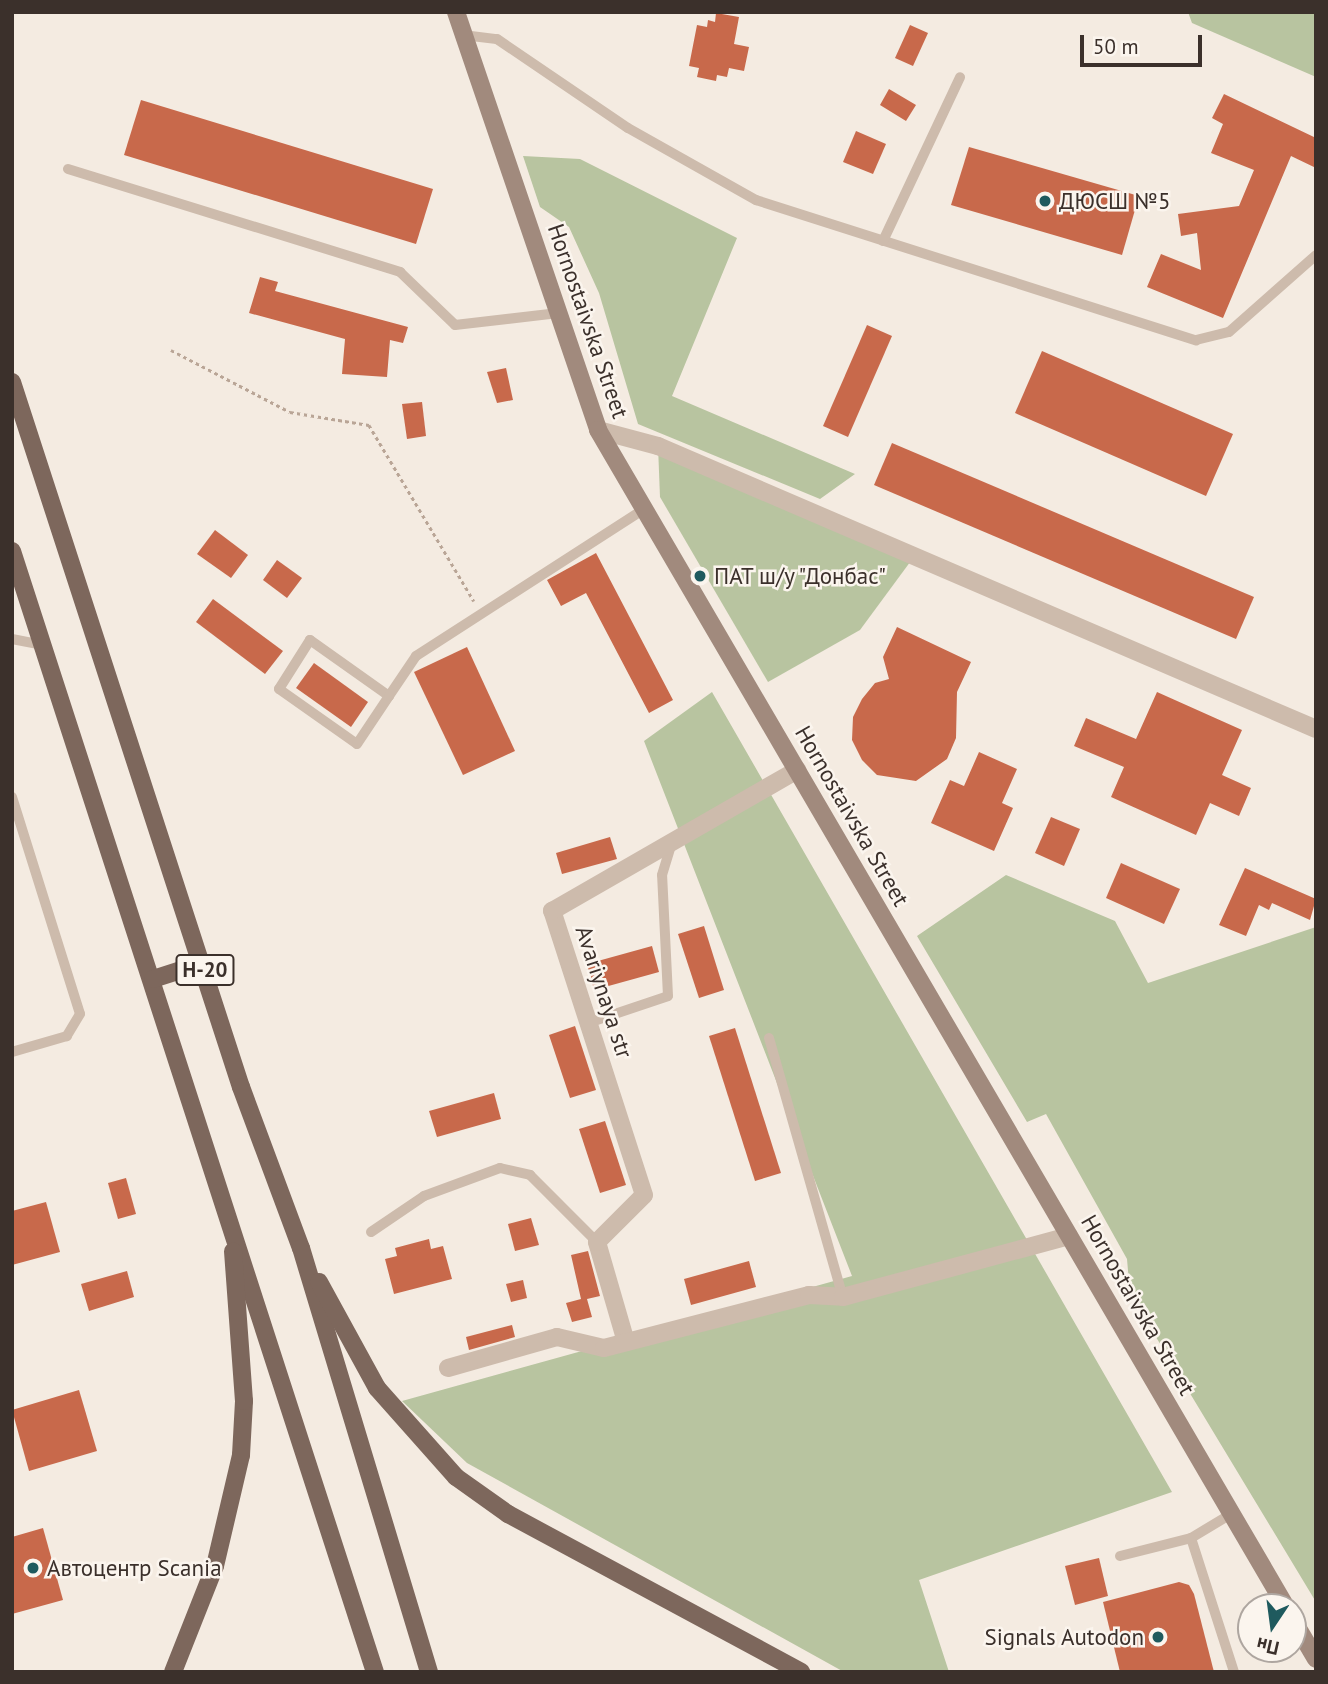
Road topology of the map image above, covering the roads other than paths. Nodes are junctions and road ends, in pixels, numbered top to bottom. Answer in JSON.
{"nodes":[{"id":1,"x":456,"y":12,"type":"edge"},
{"id":2,"x":463,"y":35,"type":"junction"},
{"id":3,"x":960,"y":77,"type":"dead end"},
{"id":4,"x":68,"y":169,"type":"dead end"},
{"id":5,"x":883,"y":241,"type":"junction"},
{"id":6,"x":1316,"y":255,"type":"edge"},
{"id":7,"x":558,"y":313,"type":"junction"},
{"id":8,"x":12,"y":382,"type":"edge"},
{"id":9,"x":598,"y":430,"type":"junction"},
{"id":10,"x":644,"y":509,"type":"junction"},
{"id":11,"x":12,"y":551,"type":"edge"},
{"id":12,"x":15,"y":575,"type":"edge"},
{"id":13,"x":12,"y":639,"type":"edge"},
{"id":14,"x":43,"y":645,"type":"junction"},
{"id":15,"x":389,"y":696,"type":"junction"},
{"id":16,"x":1316,"y":729,"type":"edge"},
{"id":17,"x":797,"y":770,"type":"junction"},
{"id":18,"x":12,"y":797,"type":"edge"},
{"id":19,"x":673,"y":842,"type":"junction"},
{"id":20,"x":202,"y":963,"type":"junction"},
{"id":21,"x":153,"y":979,"type":"junction"},
{"id":22,"x":588,"y":1023,"type":"junction"},
{"id":23,"x":769,"y":1038,"type":"dead end"},
{"id":24,"x":12,"y":1052,"type":"edge"},
{"id":25,"x":230,"y":1216,"type":"junction"},
{"id":26,"x":371,"y":1232,"type":"dead end"},
{"id":27,"x":1069,"y":1236,"type":"junction"},
{"id":28,"x":597,"y":1242,"type":"junction"},
{"id":29,"x":301,"y":1248,"type":"junction"},
{"id":30,"x":843,"y":1297,"type":"junction"},
{"id":31,"x":626,"y":1342,"type":"junction"},
{"id":32,"x":448,"y":1368,"type":"dead end"},
{"id":33,"x":1231,"y":1514,"type":"junction"},
{"id":34,"x":1191,"y":1538,"type":"junction"},
{"id":35,"x":1120,"y":1556,"type":"dead end"},
{"id":36,"x":1278,"y":1593,"type":"edge"},
{"id":37,"x":1307,"y":1644,"type":"edge"},
{"id":38,"x":1316,"y":1659,"type":"edge"},
{"id":39,"x":173,"y":1672,"type":"edge"},
{"id":40,"x":375,"y":1672,"type":"edge"},
{"id":41,"x":429,"y":1672,"type":"edge"},
{"id":42,"x":801,"y":1672,"type":"edge"},
{"id":43,"x":1234,"y":1672,"type":"edge"}],
"edges":[{"from":1,"to":2,"type":"main road","name":"Hornostaivska Street"},
{"from":2,"to":5,"type":"lane"},
{"from":2,"to":7,"type":"main road","name":"Hornostaivska Street"},
{"from":3,"to":5,"type":"lane"},
{"from":4,"to":7,"type":"lane"},
{"from":5,"to":6,"type":"lane"},
{"from":7,"to":9,"type":"main road","name":"Hornostaivska Street"},
{"from":8,"to":20,"type":"main road","number":"Н-20"},
{"from":9,"to":10,"type":"main road","name":"Hornostaivska Street"},
{"from":9,"to":16,"type":"street"},
{"from":10,"to":15,"type":"lane"},
{"from":10,"to":17,"type":"main road","name":"Hornostaivska Street"},
{"from":11,"to":12,"type":"main road","number":"Н-20"},
{"from":12,"to":14,"type":"main road","number":"Н-20"},
{"from":13,"to":14,"type":"lane"},
{"from":14,"to":21,"type":"main road","number":"Н-20"},
{"from":15,"to":15,"type":"lane"},
{"from":17,"to":19,"type":"street","name":"Avariynaya str"},
{"from":17,"to":27,"type":"main road","name":"Hornostaivska Street"},
{"from":18,"to":24,"type":"lane"},
{"from":19,"to":22,"type":"lane"},
{"from":19,"to":22,"type":"street","name":"Avariynaya str"},
{"from":20,"to":21,"type":"main road"},
{"from":20,"to":29,"type":"main road","number":"Н-20"},
{"from":21,"to":25,"type":"main road","number":"Н-20"},
{"from":22,"to":28,"type":"street","name":"Avariynaya str"},
{"from":23,"to":30,"type":"lane"},
{"from":25,"to":39,"type":"main road"},
{"from":25,"to":40,"type":"main road","number":"Н-20"},
{"from":26,"to":28,"type":"lane"},
{"from":27,"to":30,"type":"street"},
{"from":27,"to":33,"type":"main road","name":"Hornostaivska Street"},
{"from":28,"to":31,"type":"street"},
{"from":29,"to":41,"type":"main road","number":"Н-20"},
{"from":29,"to":42,"type":"main road"},
{"from":30,"to":31,"type":"street"},
{"from":31,"to":32,"type":"street"},
{"from":33,"to":34,"type":"lane"},
{"from":33,"to":36,"type":"main road","name":"Hornostaivska Street"},
{"from":34,"to":35,"type":"lane"},
{"from":34,"to":43,"type":"lane"},
{"from":37,"to":38,"type":"main road"}]}
